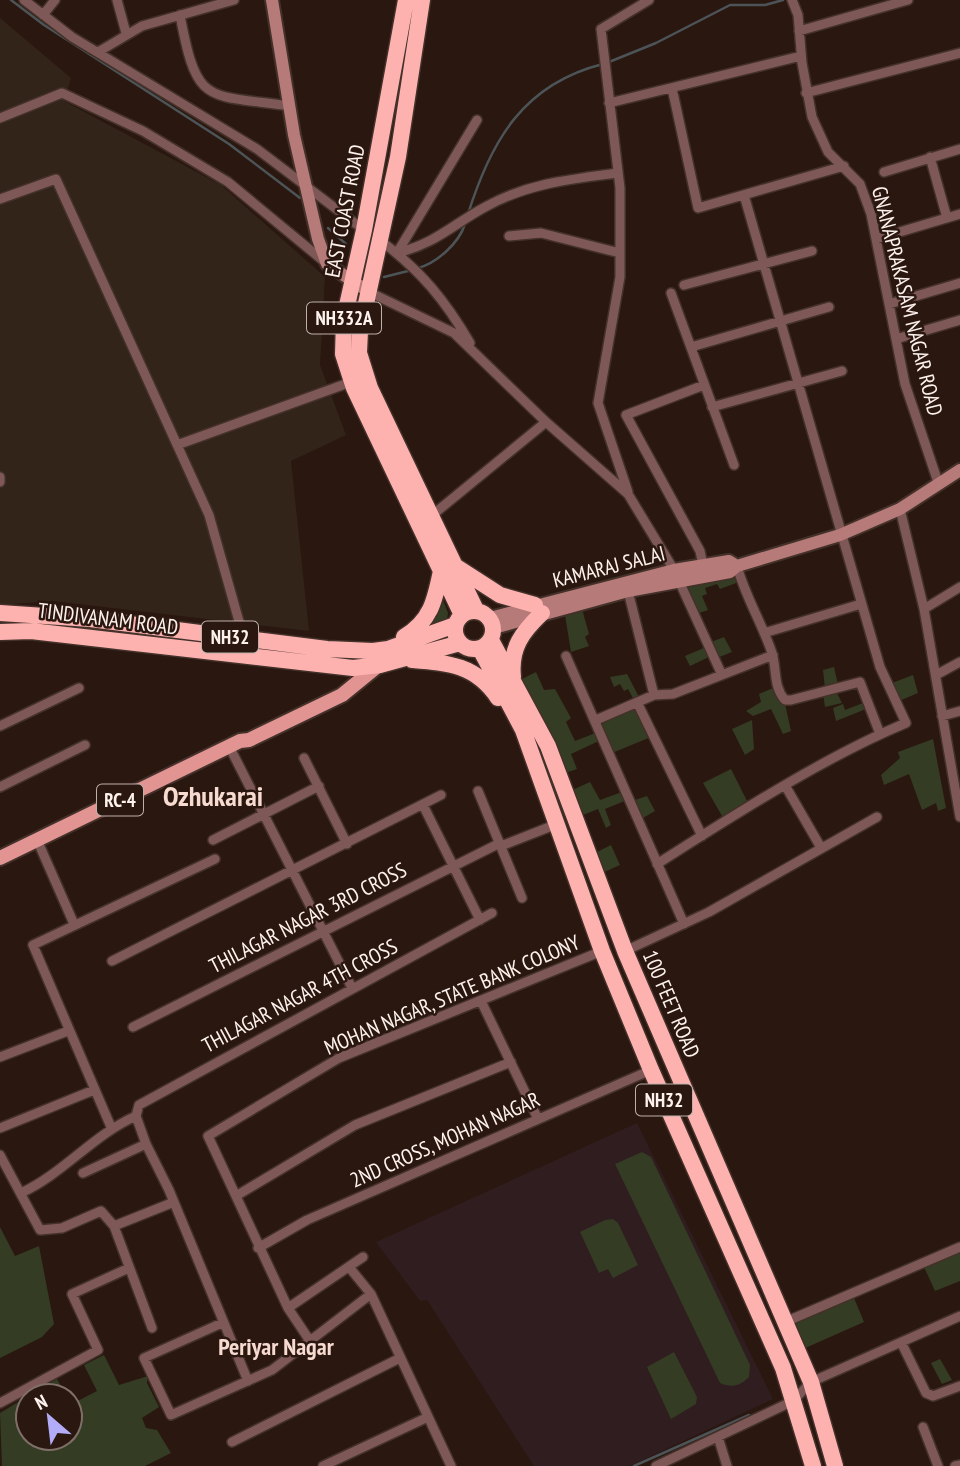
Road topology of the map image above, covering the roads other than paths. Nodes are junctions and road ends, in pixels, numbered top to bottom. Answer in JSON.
{"nodes":[{"id":1,"x":24,"y":0,"type":"edge"},
{"id":2,"x":55,"y":0,"type":"edge"},
{"id":3,"x":117,"y":0,"type":"edge"},
{"id":4,"x":234,"y":0,"type":"edge"},
{"id":5,"x":272,"y":0,"type":"edge"},
{"id":6,"x":406,"y":0,"type":"edge"},
{"id":7,"x":422,"y":0,"type":"edge"},
{"id":8,"x":649,"y":0,"type":"edge"},
{"id":9,"x":792,"y":0,"type":"edge"},
{"id":10,"x":908,"y":0,"type":"edge"},
{"id":11,"x":43,"y":15,"type":"junction"},
{"id":12,"x":180,"y":15,"type":"junction"},
{"id":13,"x":799,"y":31,"type":"junction"},
{"id":14,"x":126,"y":33,"type":"junction"},
{"id":15,"x":97,"y":52,"type":"junction"},
{"id":16,"x":960,"y":53,"type":"edge"},
{"id":17,"x":801,"y":56,"type":"junction"},
{"id":18,"x":672,"y":88,"type":"junction"},
{"id":19,"x":806,"y":93,"type":"junction"},
{"id":20,"x":609,"y":103,"type":"junction"},
{"id":21,"x":289,"y":106,"type":"junction"},
{"id":22,"x":0,"y":118,"type":"edge"},
{"id":23,"x":477,"y":120,"type":"dead end"},
{"id":24,"x":960,"y":149,"type":"edge"},
{"id":25,"x":930,"y":157,"type":"junction"},
{"id":26,"x":844,"y":166,"type":"junction"},
{"id":27,"x":884,"y":172,"type":"dead end"},
{"id":28,"x":618,"y":173,"type":"junction"},
{"id":29,"x":306,"y":188,"type":"junction"},
{"id":30,"x":744,"y":195,"type":"junction"},
{"id":31,"x":0,"y":199,"type":"edge"},
{"id":32,"x":960,"y":214,"type":"edge"},
{"id":33,"x":947,"y":218,"type":"junction"},
{"id":34,"x":364,"y":230,"type":"junction"},
{"id":35,"x":509,"y":236,"type":"dead end"},
{"id":36,"x":876,"y":239,"type":"junction"},
{"id":37,"x":381,"y":241,"type":"junction"},
{"id":38,"x":812,"y":251,"type":"dead end"},
{"id":39,"x":397,"y":253,"type":"junction"},
{"id":40,"x":620,"y":253,"type":"junction"},
{"id":41,"x":763,"y":263,"type":"junction"},
{"id":42,"x":327,"y":264,"type":"junction"},
{"id":43,"x":353,"y":282,"type":"junction"},
{"id":44,"x":960,"y":283,"type":"edge"},
{"id":45,"x":684,"y":285,"type":"dead end"},
{"id":46,"x":369,"y":292,"type":"junction"},
{"id":47,"x":671,"y":293,"type":"dead end"},
{"id":48,"x":889,"y":304,"type":"junction"},
{"id":49,"x":829,"y":307,"type":"dead end"},
{"id":50,"x":960,"y":320,"type":"edge"},
{"id":51,"x":779,"y":322,"type":"junction"},
{"id":52,"x":896,"y":339,"type":"junction"},
{"id":53,"x":473,"y":347,"type":"junction"},
{"id":54,"x":691,"y":347,"type":"junction"},
{"id":55,"x":842,"y":371,"type":"dead end"},
{"id":56,"x":351,"y":382,"type":"junction"},
{"id":57,"x":796,"y":383,"type":"junction"},
{"id":58,"x":704,"y":385,"type":"junction"},
{"id":59,"x":712,"y":407,"type":"junction"},
{"id":60,"x":547,"y":422,"type":"junction"},
{"id":61,"x":177,"y":445,"type":"junction"},
{"id":62,"x":734,"y":464,"type":"dead end"},
{"id":63,"x":960,"y":470,"type":"edge"},
{"id":64,"x":939,"y":485,"type":"junction"},
{"id":65,"x":628,"y":494,"type":"junction"},
{"id":66,"x":900,"y":509,"type":"junction"},
{"id":67,"x":430,"y":517,"type":"junction"},
{"id":68,"x":840,"y":534,"type":"junction"},
{"id":69,"x":703,"y":565,"type":"junction"},
{"id":70,"x":737,"y":566,"type":"junction"},
{"id":71,"x":447,"y":568,"type":"junction"},
{"id":72,"x":676,"y":575,"type":"junction"},
{"id":73,"x":960,"y":587,"type":"edge"},
{"id":74,"x":628,"y":591,"type":"junction"},
{"id":75,"x":862,"y":604,"type":"junction"},
{"id":76,"x":538,"y":609,"type":"junction"},
{"id":77,"x":924,"y":609,"type":"junction"},
{"id":78,"x":0,"y":613,"type":"edge"},
{"id":79,"x":478,"y":626,"type":"junction"},
{"id":80,"x":0,"y":632,"type":"edge"},
{"id":81,"x":764,"y":633,"type":"junction"},
{"id":82,"x":244,"y":639,"type":"junction"},
{"id":83,"x":773,"y":654,"type":"junction"},
{"id":84,"x":385,"y":656,"type":"junction"},
{"id":85,"x":566,"y":656,"type":"dead end"},
{"id":86,"x":960,"y":662,"type":"edge"},
{"id":87,"x":722,"y":675,"type":"junction"},
{"id":88,"x":936,"y":675,"type":"junction"},
{"id":89,"x":514,"y":679,"type":"junction"},
{"id":90,"x":79,"y":688,"type":"dead end"},
{"id":91,"x":654,"y":695,"type":"junction"},
{"id":92,"x":637,"y":702,"type":"junction"},
{"id":93,"x":960,"y":711,"type":"edge"},
{"id":94,"x":942,"y":716,"type":"junction"},
{"id":95,"x":596,"y":720,"type":"junction"},
{"id":96,"x":0,"y":726,"type":"edge"},
{"id":97,"x":523,"y":730,"type":"junction"},
{"id":98,"x":880,"y":734,"type":"junction"},
{"id":99,"x":234,"y":743,"type":"junction"},
{"id":100,"x":85,"y":745,"type":"dead end"},
{"id":101,"x":304,"y":758,"type":"dead end"},
{"id":102,"x":956,"y":781,"type":"edge"},
{"id":103,"x":319,"y":786,"type":"junction"},
{"id":104,"x":0,"y":787,"type":"edge"},
{"id":105,"x":786,"y":787,"type":"junction"},
{"id":106,"x":478,"y":791,"type":"dead end"},
{"id":107,"x":441,"y":796,"type":"dead end"},
{"id":108,"x":423,"y":805,"type":"junction"},
{"id":109,"x":265,"y":814,"type":"junction"},
{"id":110,"x":877,"y":817,"type":"dead end"},
{"id":111,"x":960,"y":817,"type":"edge"},
{"id":112,"x":557,"y":824,"type":"junction"},
{"id":113,"x":702,"y":836,"type":"junction"},
{"id":114,"x":213,"y":840,"type":"dead end"},
{"id":115,"x":38,"y":842,"type":"junction"},
{"id":116,"x":347,"y":844,"type":"junction"},
{"id":117,"x":501,"y":844,"type":"junction"},
{"id":118,"x":820,"y":846,"type":"junction"},
{"id":119,"x":0,"y":858,"type":"edge"},
{"id":120,"x":215,"y":859,"type":"dead end"},
{"id":121,"x":453,"y":864,"type":"junction"},
{"id":122,"x":657,"y":864,"type":"junction"},
{"id":123,"x":293,"y":870,"type":"junction"},
{"id":124,"x":522,"y":898,"type":"dead end"},
{"id":125,"x":492,"y":913,"type":"dead end"},
{"id":126,"x":480,"y":920,"type":"junction"},
{"id":127,"x":74,"y":924,"type":"junction"},
{"id":128,"x":684,"y":924,"type":"junction"},
{"id":129,"x":323,"y":930,"type":"junction"},
{"id":130,"x":602,"y":951,"type":"junction"},
{"id":131,"x":625,"y":951,"type":"junction"},
{"id":132,"x":112,"y":961,"type":"dead end"},
{"id":133,"x":352,"y":988,"type":"junction"},
{"id":134,"x":481,"y":1001,"type":"junction"},
{"id":135,"x":133,"y":1027,"type":"dead end"},
{"id":136,"x":68,"y":1031,"type":"junction"},
{"id":137,"x":0,"y":1057,"type":"edge"},
{"id":138,"x":510,"y":1062,"type":"junction"},
{"id":139,"x":651,"y":1070,"type":"junction"},
{"id":140,"x":94,"y":1090,"type":"junction"},
{"id":141,"x":136,"y":1116,"type":"junction"},
{"id":142,"x":537,"y":1118,"type":"junction"},
{"id":143,"x":110,"y":1127,"type":"junction"},
{"id":144,"x":0,"y":1128,"type":"edge"},
{"id":145,"x":146,"y":1144,"type":"junction"},
{"id":146,"x":0,"y":1155,"type":"edge"},
{"id":147,"x":83,"y":1172,"type":"dead end"},
{"id":148,"x":10,"y":1176,"type":"junction"},
{"id":149,"x":0,"y":1181,"type":"edge"},
{"id":150,"x":21,"y":1193,"type":"junction"},
{"id":151,"x":236,"y":1196,"type":"junction"},
{"id":152,"x":174,"y":1202,"type":"junction"},
{"id":153,"x":114,"y":1226,"type":"junction"},
{"id":154,"x":258,"y":1248,"type":"junction"},
{"id":155,"x":960,"y":1248,"type":"edge"},
{"id":156,"x":363,"y":1257,"type":"dead end"},
{"id":157,"x":349,"y":1267,"type":"junction"},
{"id":158,"x":129,"y":1268,"type":"junction"},
{"id":159,"x":371,"y":1294,"type":"junction"},
{"id":160,"x":288,"y":1308,"type":"junction"},
{"id":161,"x":960,"y":1316,"type":"edge"},
{"id":162,"x":785,"y":1322,"type":"junction"},
{"id":163,"x":222,"y":1323,"type":"junction"},
{"id":164,"x":152,"y":1328,"type":"dead end"},
{"id":165,"x":310,"y":1340,"type":"junction"},
{"id":166,"x":902,"y":1344,"type":"junction"},
{"id":167,"x":400,"y":1358,"type":"junction"},
{"id":168,"x":248,"y":1381,"type":"junction"},
{"id":169,"x":811,"y":1382,"type":"junction"},
{"id":170,"x":960,"y":1385,"type":"edge"},
{"id":171,"x":793,"y":1401,"type":"junction"},
{"id":172,"x":0,"y":1404,"type":"edge"},
{"id":173,"x":428,"y":1417,"type":"junction"},
{"id":174,"x":923,"y":1427,"type":"dead end"},
{"id":175,"x":718,"y":1437,"type":"junction"},
{"id":176,"x":232,"y":1442,"type":"dead end"},
{"id":177,"x":323,"y":1466,"type":"edge"},
{"id":178,"x":451,"y":1466,"type":"edge"},
{"id":179,"x":656,"y":1466,"type":"edge"},
{"id":180,"x":727,"y":1466,"type":"edge"},
{"id":181,"x":813,"y":1466,"type":"edge"},
{"id":182,"x":835,"y":1466,"type":"edge"},
{"id":183,"x":938,"y":1466,"type":"edge"}],
"edges":[{"from":1,"to":11,"type":"street"},
{"from":2,"to":11,"type":"street"},
{"from":3,"to":14,"type":"street"},
{"from":4,"to":12,"type":"street"},
{"from":5,"to":21,"type":"main road"},
{"from":6,"to":34,"type":"highway","name":"EAST COAST ROAD","number":"NH332A"},
{"from":7,"to":37,"type":"highway","name":"EAST COAST ROAD","number":"NH332A"},
{"from":8,"to":20,"type":"street"},
{"from":9,"to":13,"type":"street","name":"GNANAPRAKASAM NAGAR ROAD"},
{"from":10,"to":13,"type":"street"},
{"from":11,"to":15,"type":"street"},
{"from":12,"to":14,"type":"street"},
{"from":12,"to":21,"type":"street"},
{"from":13,"to":17,"type":"street","name":"GNANAPRAKASAM NAGAR ROAD"},
{"from":14,"to":15,"type":"street"},
{"from":15,"to":29,"type":"street"},
{"from":16,"to":19,"type":"street"},
{"from":17,"to":18,"type":"street"},
{"from":17,"to":19,"type":"street","name":"GNANAPRAKASAM NAGAR ROAD"},
{"from":18,"to":20,"type":"street"},
{"from":18,"to":30,"type":"street"},
{"from":19,"to":26,"type":"street","name":"GNANAPRAKASAM NAGAR ROAD"},
{"from":20,"to":28,"type":"street"},
{"from":21,"to":29,"type":"main road"},
{"from":22,"to":42,"type":"street"},
{"from":23,"to":39,"type":"street"},
{"from":24,"to":25,"type":"street"},
{"from":25,"to":27,"type":"street"},
{"from":25,"to":33,"type":"street"},
{"from":26,"to":30,"type":"street"},
{"from":26,"to":36,"type":"street","name":"GNANAPRAKASAM NAGAR ROAD"},
{"from":28,"to":39,"type":"street"},
{"from":28,"to":40,"type":"street"},
{"from":29,"to":34,"type":"street"},
{"from":29,"to":42,"type":"main road"},
{"from":30,"to":41,"type":"street"},
{"from":31,"to":61,"type":"street"},
{"from":32,"to":33,"type":"street"},
{"from":33,"to":36,"type":"street"},
{"from":34,"to":43,"type":"highway","name":"EAST COAST ROAD","number":"NH332A"},
{"from":35,"to":40,"type":"street"},
{"from":36,"to":48,"type":"street","name":"GNANAPRAKASAM NAGAR ROAD"},
{"from":37,"to":39,"type":"street"},
{"from":37,"to":46,"type":"highway","name":"EAST COAST ROAD","number":"NH332A"},
{"from":38,"to":41,"type":"street"},
{"from":39,"to":53,"type":"street"},
{"from":40,"to":65,"type":"street"},
{"from":41,"to":45,"type":"street"},
{"from":41,"to":51,"type":"street"},
{"from":42,"to":43,"type":"main road"},
{"from":43,"to":46,"type":"main road"},
{"from":43,"to":56,"type":"highway","name":"EAST COAST ROAD","number":"NH332A"},
{"from":44,"to":48,"type":"street"},
{"from":46,"to":53,"type":"street"},
{"from":46,"to":67,"type":"highway","name":"EAST COAST ROAD","number":"NH332A"},
{"from":47,"to":54,"type":"street"},
{"from":48,"to":52,"type":"street","name":"GNANAPRAKASAM NAGAR ROAD"},
{"from":49,"to":51,"type":"street"},
{"from":50,"to":52,"type":"street"},
{"from":51,"to":54,"type":"street"},
{"from":51,"to":57,"type":"street"},
{"from":52,"to":64,"type":"street","name":"GNANAPRAKASAM NAGAR ROAD"},
{"from":53,"to":60,"type":"street"},
{"from":54,"to":58,"type":"street"},
{"from":55,"to":57,"type":"street"},
{"from":56,"to":61,"type":"street"},
{"from":56,"to":71,"type":"highway","name":"EAST COAST ROAD","number":"NH332A"},
{"from":57,"to":59,"type":"street"},
{"from":57,"to":68,"type":"street"},
{"from":58,"to":59,"type":"street"},
{"from":58,"to":69,"type":"street"},
{"from":59,"to":62,"type":"street"},
{"from":60,"to":65,"type":"street"},
{"from":60,"to":67,"type":"street"},
{"from":61,"to":82,"type":"street"},
{"from":63,"to":64,"type":"main road","name":"KAMARAJ SALAI"},
{"from":64,"to":66,"type":"main road","name":"KAMARAJ SALAI"},
{"from":65,"to":72,"type":"street"},
{"from":66,"to":68,"type":"main road","name":"KAMARAJ SALAI"},
{"from":66,"to":77,"type":"street"},
{"from":67,"to":71,"type":"highway","name":"EAST COAST ROAD","number":"NH332A"},
{"from":68,"to":70,"type":"main road","name":"KAMARAJ SALAI"},
{"from":68,"to":75,"type":"street"},
{"from":69,"to":70,"type":"main road","name":"KAMARAJ SALAI"},
{"from":69,"to":72,"type":"main road","name":"KAMARAJ SALAI"},
{"from":70,"to":72,"type":"main road","name":"KAMARAJ SALAI"},
{"from":70,"to":81,"type":"street"},
{"from":71,"to":76,"type":"highway"},
{"from":71,"to":79,"type":"highway","name":"EAST COAST ROAD","number":"NH332A"},
{"from":71,"to":84,"type":"highway"},
{"from":72,"to":74,"type":"main road","name":"KAMARAJ SALAI"},
{"from":72,"to":76,"type":"main road","name":"KAMARAJ SALAI"},
{"from":72,"to":87,"type":"street"},
{"from":73,"to":77,"type":"street"},
{"from":74,"to":76,"type":"main road","name":"KAMARAJ SALAI"},
{"from":74,"to":91,"type":"street"},
{"from":75,"to":81,"type":"street"},
{"from":75,"to":98,"type":"street"},
{"from":76,"to":79,"type":"main road","name":"KAMARAJ SALAI"},
{"from":76,"to":89,"type":"highway"},
{"from":77,"to":88,"type":"street"},
{"from":78,"to":82,"type":"highway","number":"NH32"},
{"from":79,"to":84,"type":"highway","number":"NH32"},
{"from":79,"to":84,"type":"highway","name":"TINDIVANAM ROAD","number":"NH32"},
{"from":79,"to":89,"type":"highway","name":"100 FEET ROAD","number":"NH32"},
{"from":79,"to":97,"type":"highway","name":"100 FEET ROAD","number":"NH32"},
{"from":80,"to":84,"type":"highway","name":"TINDIVANAM ROAD","number":"NH32"},
{"from":81,"to":83,"type":"street"},
{"from":82,"to":84,"type":"highway","number":"NH32"},
{"from":83,"to":87,"type":"street"},
{"from":83,"to":98,"type":"street"},
{"from":84,"to":97,"type":"highway"},
{"from":84,"to":99,"type":"main road","number":"RC-4"},
{"from":85,"to":95,"type":"street"},
{"from":86,"to":88,"type":"street"},
{"from":87,"to":91,"type":"street"},
{"from":88,"to":94,"type":"street"},
{"from":89,"to":131,"type":"highway","name":"100 FEET ROAD","number":"NH32"},
{"from":90,"to":96,"type":"street"},
{"from":91,"to":92,"type":"street"},
{"from":92,"to":95,"type":"street"},
{"from":92,"to":113,"type":"street"},
{"from":93,"to":94,"type":"street"},
{"from":94,"to":102,"type":"street"},
{"from":95,"to":122,"type":"street"},
{"from":97,"to":112,"type":"highway","name":"100 FEET ROAD","number":"NH32"},
{"from":98,"to":105,"type":"street"},
{"from":99,"to":109,"type":"street"},
{"from":99,"to":115,"type":"main road","number":"RC-4"},
{"from":100,"to":104,"type":"street"},
{"from":101,"to":103,"type":"street"},
{"from":102,"to":111,"type":"street"},
{"from":103,"to":109,"type":"street"},
{"from":103,"to":116,"type":"street"},
{"from":105,"to":113,"type":"street"},
{"from":105,"to":118,"type":"street"},
{"from":106,"to":117,"type":"street"},
{"from":107,"to":108,"type":"street"},
{"from":108,"to":116,"type":"street"},
{"from":108,"to":121,"type":"street"},
{"from":109,"to":114,"type":"street"},
{"from":109,"to":123,"type":"street"},
{"from":110,"to":118,"type":"street"},
{"from":112,"to":117,"type":"street","name":"THILAGAR NAGAR 3RD CROSS"},
{"from":112,"to":130,"type":"highway","name":"100 FEET ROAD","number":"NH32"},
{"from":113,"to":122,"type":"street"},
{"from":115,"to":119,"type":"main road","number":"RC-4"},
{"from":115,"to":127,"type":"street"},
{"from":116,"to":123,"type":"street"},
{"from":117,"to":121,"type":"street","name":"THILAGAR NAGAR 3RD CROSS"},
{"from":117,"to":124,"type":"street"},
{"from":118,"to":128,"type":"street"},
{"from":120,"to":127,"type":"street"},
{"from":121,"to":126,"type":"street"},
{"from":121,"to":129,"type":"street","name":"THILAGAR NAGAR 3RD CROSS"},
{"from":122,"to":128,"type":"street"},
{"from":123,"to":129,"type":"street"},
{"from":123,"to":132,"type":"street"},
{"from":125,"to":126,"type":"street","name":"THILAGAR NAGAR 4TH CROSS"},
{"from":126,"to":133,"type":"street","name":"THILAGAR NAGAR 4TH CROSS"},
{"from":127,"to":136,"type":"street"},
{"from":128,"to":131,"type":"street"},
{"from":129,"to":133,"type":"street"},
{"from":129,"to":135,"type":"street","name":"THILAGAR NAGAR 3RD CROSS"},
{"from":130,"to":134,"type":"street","name":"MOHAN NAGAR, STATE BANK COLONY"},
{"from":130,"to":139,"type":"highway","name":"100 FEET ROAD","number":"NH32"},
{"from":131,"to":162,"type":"highway","name":"100 FEET ROAD","number":"NH32"},
{"from":133,"to":141,"type":"street","name":"THILAGAR NAGAR 4TH CROSS"},
{"from":134,"to":138,"type":"street"},
{"from":134,"to":151,"type":"street","name":"MOHAN NAGAR, STATE BANK COLONY"},
{"from":136,"to":137,"type":"street"},
{"from":136,"to":140,"type":"street"},
{"from":138,"to":142,"type":"street"},
{"from":138,"to":151,"type":"street"},
{"from":139,"to":142,"type":"street","name":"2ND CROSS, MOHAN NAGAR"},
{"from":139,"to":171,"type":"highway","name":"100 FEET ROAD","number":"NH32"},
{"from":140,"to":143,"type":"street"},
{"from":140,"to":144,"type":"street"},
{"from":141,"to":143,"type":"street"},
{"from":141,"to":145,"type":"street"},
{"from":142,"to":154,"type":"street","name":"2ND CROSS, MOHAN NAGAR"},
{"from":143,"to":150,"type":"street"},
{"from":145,"to":147,"type":"street"},
{"from":145,"to":152,"type":"street"},
{"from":146,"to":148,"type":"street"},
{"from":148,"to":149,"type":"street"},
{"from":148,"to":150,"type":"street"},
{"from":150,"to":153,"type":"street"},
{"from":151,"to":154,"type":"street"},
{"from":152,"to":153,"type":"street"},
{"from":152,"to":163,"type":"street"},
{"from":153,"to":158,"type":"street"},
{"from":154,"to":160,"type":"street"},
{"from":155,"to":162,"type":"street"},
{"from":156,"to":157,"type":"street"},
{"from":157,"to":159,"type":"street"},
{"from":157,"to":160,"type":"street"},
{"from":158,"to":164,"type":"street"},
{"from":158,"to":172,"type":"street"},
{"from":159,"to":165,"type":"street"},
{"from":159,"to":167,"type":"street"},
{"from":160,"to":165,"type":"street"},
{"from":161,"to":166,"type":"street"},
{"from":162,"to":169,"type":"highway","name":"100 FEET ROAD","number":"NH32"},
{"from":163,"to":168,"type":"street"},
{"from":163,"to":168,"type":"street"},
{"from":165,"to":168,"type":"street"},
{"from":166,"to":169,"type":"street"},
{"from":166,"to":170,"type":"street"},
{"from":167,"to":173,"type":"street"},
{"from":167,"to":176,"type":"street"},
{"from":169,"to":171,"type":"street"},
{"from":169,"to":182,"type":"highway","name":"100 FEET ROAD","number":"NH32"},
{"from":171,"to":175,"type":"street"},
{"from":171,"to":181,"type":"highway","name":"100 FEET ROAD","number":"NH32"},
{"from":173,"to":177,"type":"street"},
{"from":173,"to":178,"type":"street"},
{"from":174,"to":183,"type":"street"},
{"from":175,"to":179,"type":"street"},
{"from":175,"to":180,"type":"street"}]}
